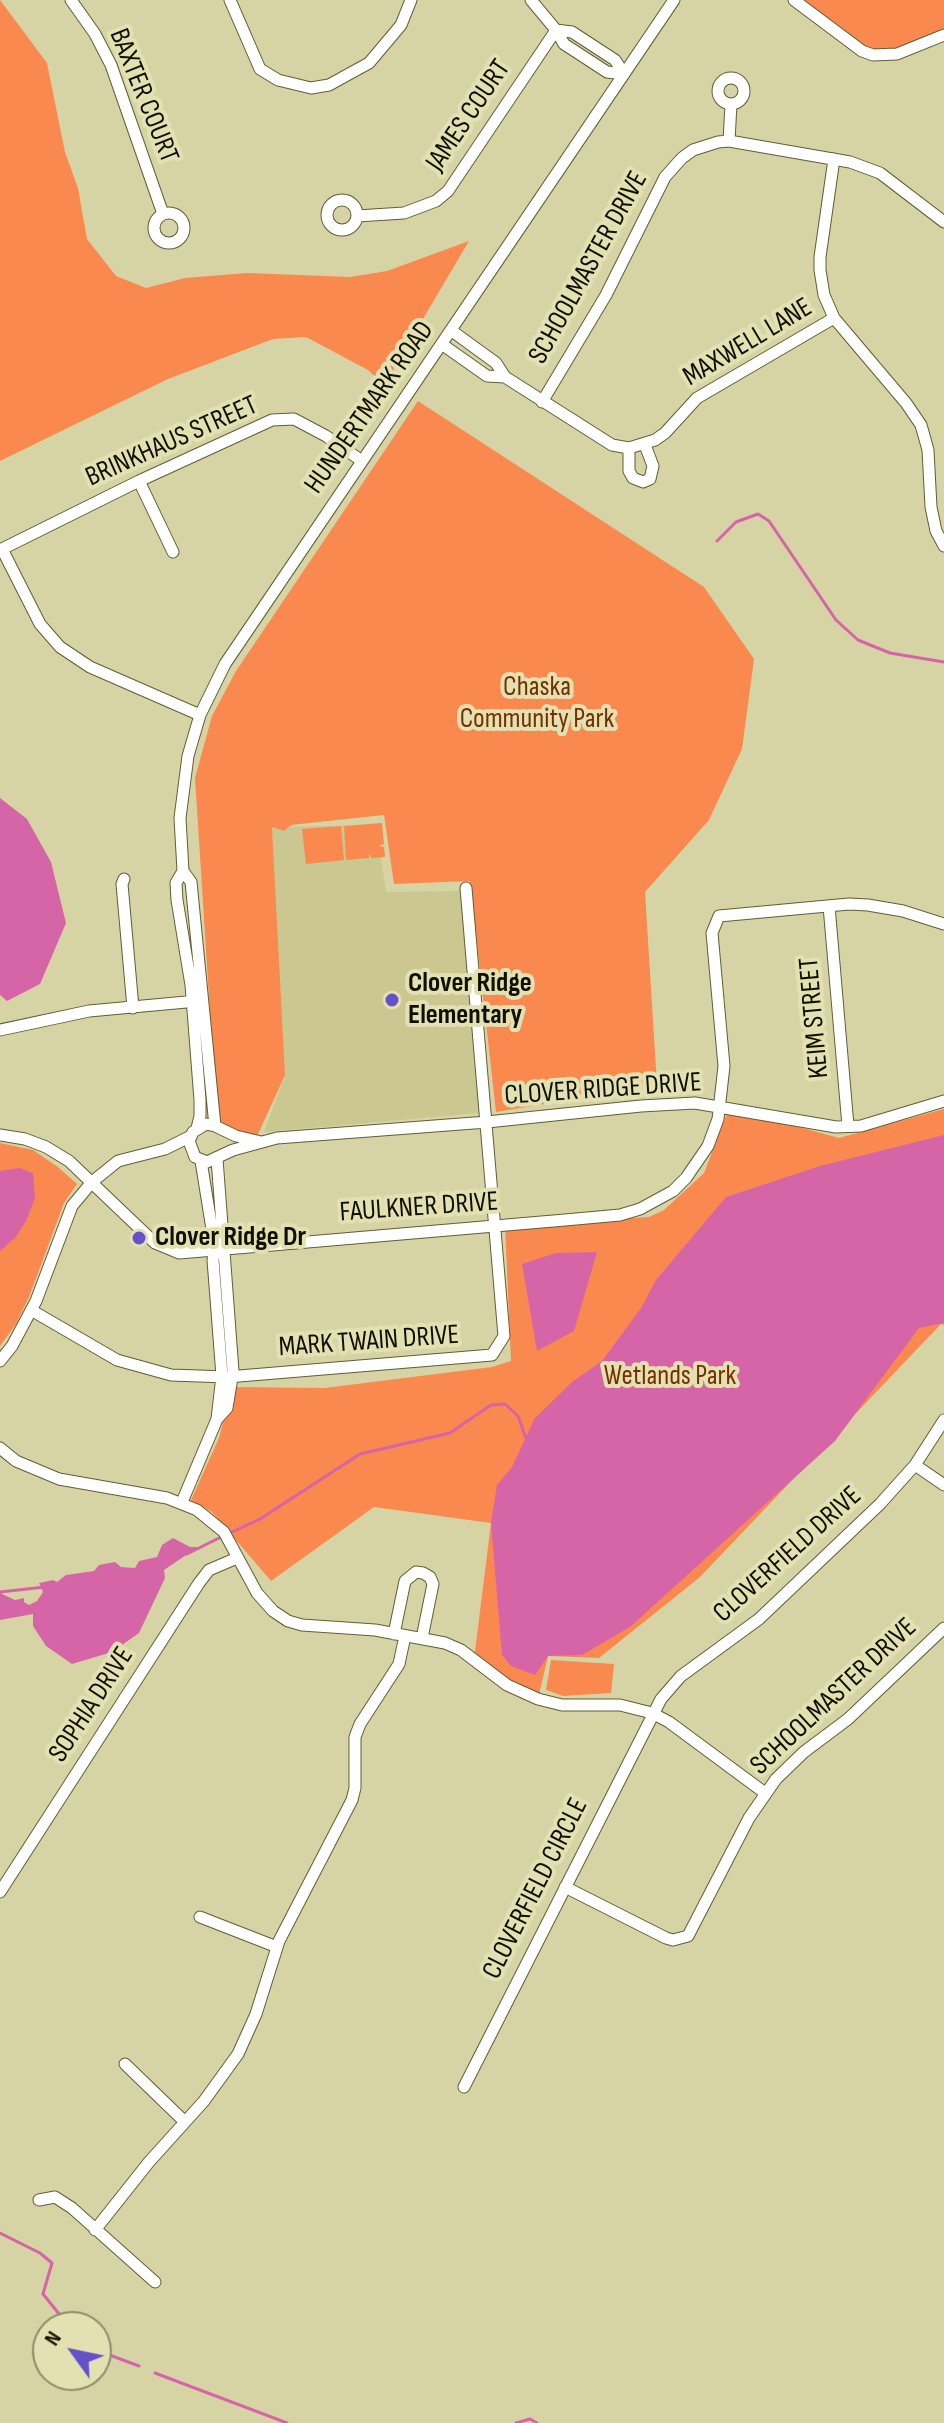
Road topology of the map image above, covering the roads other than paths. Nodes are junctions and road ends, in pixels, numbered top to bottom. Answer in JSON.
{"nodes":[{"id":1,"x":71,"y":0,"type":"edge"},
{"id":2,"x":230,"y":0,"type":"edge"},
{"id":3,"x":411,"y":0,"type":"edge"},
{"id":4,"x":531,"y":0,"type":"edge"},
{"id":5,"x":674,"y":0,"type":"edge"},
{"id":6,"x":794,"y":0,"type":"edge"},
{"id":7,"x":556,"y":30,"type":"junction"},
{"id":8,"x":944,"y":35,"type":"edge"},
{"id":9,"x":624,"y":74,"type":"junction"},
{"id":10,"x":731,"y":104,"type":"dead end"},
{"id":11,"x":729,"y":141,"type":"junction"},
{"id":12,"x":834,"y":159,"type":"junction"},
{"id":13,"x":163,"y":214,"type":"dead end"},
{"id":14,"x":357,"y":216,"type":"dead end"},
{"id":15,"x":944,"y":222,"type":"edge"},
{"id":16,"x":834,"y":318,"type":"junction"},
{"id":17,"x":452,"y":331,"type":"junction"},
{"id":18,"x":443,"y":345,"type":"junction"},
{"id":19,"x":505,"y":377,"type":"junction"},
{"id":20,"x":542,"y":402,"type":"junction"},
{"id":21,"x":645,"y":445,"type":"junction"},
{"id":22,"x":629,"y":448,"type":"junction"},
{"id":23,"x":362,"y":461,"type":"junction"},
{"id":24,"x":139,"y":481,"type":"junction"},
{"id":25,"x":944,"y":546,"type":"edge"},
{"id":26,"x":1,"y":550,"type":"edge"},
{"id":27,"x":173,"y":552,"type":"dead end"},
{"id":28,"x":200,"y":715,"type":"junction"},
{"id":29,"x":124,"y":879,"type":"dead end"},
{"id":30,"x":466,"y":888,"type":"dead end"},
{"id":31,"x":829,"y":906,"type":"junction"},
{"id":32,"x":944,"y":924,"type":"edge"},
{"id":33,"x":196,"y":1001,"type":"junction"},
{"id":34,"x":133,"y":1008,"type":"junction"},
{"id":35,"x":0,"y":1030,"type":"edge"},
{"id":36,"x":944,"y":1101,"type":"edge"},
{"id":37,"x":721,"y":1106,"type":"junction"},
{"id":38,"x":487,"y":1122,"type":"junction"},
{"id":39,"x":848,"y":1126,"type":"junction"},
{"id":40,"x":219,"y":1129,"type":"junction"},
{"id":41,"x":194,"y":1132,"type":"junction"},
{"id":42,"x":0,"y":1135,"type":"edge"},
{"id":43,"x":261,"y":1142,"type":"junction"},
{"id":44,"x":165,"y":1149,"type":"junction"},
{"id":45,"x":220,"y":1156,"type":"junction"},
{"id":46,"x":198,"y":1159,"type":"junction"},
{"id":47,"x":92,"y":1182,"type":"junction"},
{"id":48,"x":493,"y":1227,"type":"junction"},
{"id":49,"x":219,"y":1248,"type":"junction"},
{"id":50,"x":31,"y":1310,"type":"junction"},
{"id":51,"x":0,"y":1361,"type":"edge"},
{"id":52,"x":227,"y":1376,"type":"junction"},
{"id":53,"x":944,"y":1420,"type":"edge"},
{"id":54,"x":0,"y":1448,"type":"edge"},
{"id":55,"x":915,"y":1465,"type":"junction"},
{"id":56,"x":944,"y":1485,"type":"edge"},
{"id":57,"x":182,"y":1502,"type":"junction"},
{"id":58,"x":237,"y":1558,"type":"junction"},
{"id":59,"x":944,"y":1628,"type":"edge"},
{"id":60,"x":400,"y":1635,"type":"junction"},
{"id":61,"x":422,"y":1638,"type":"junction"},
{"id":62,"x":652,"y":1713,"type":"junction"},
{"id":63,"x":765,"y":1793,"type":"junction"},
{"id":64,"x":565,"y":1887,"type":"junction"},
{"id":65,"x":0,"y":1892,"type":"edge"},
{"id":66,"x":200,"y":1917,"type":"dead end"},
{"id":67,"x":277,"y":1947,"type":"junction"},
{"id":68,"x":125,"y":2064,"type":"dead end"},
{"id":69,"x":464,"y":2087,"type":"dead end"},
{"id":70,"x":185,"y":2122,"type":"junction"},
{"id":71,"x":39,"y":2200,"type":"dead end"},
{"id":72,"x":95,"y":2230,"type":"junction"},
{"id":73,"x":155,"y":2282,"type":"dead end"}],
"edges":[{"from":1,"to":13,"type":"street","name":"BAXTER COURT"},
{"from":2,"to":3,"type":"street"},
{"from":4,"to":7,"type":"street"},
{"from":5,"to":9,"type":"street","name":"HUNDERTMARK ROAD"},
{"from":6,"to":8,"type":"street"},
{"from":7,"to":9,"type":"street"},
{"from":7,"to":14,"type":"street","name":"JAMES COURT"},
{"from":9,"to":17,"type":"street","name":"HUNDERTMARK ROAD"},
{"from":10,"to":11,"type":"street"},
{"from":11,"to":12,"type":"street","name":"SCHOOLMASTER DRIVE"},
{"from":11,"to":20,"type":"street","name":"SCHOOLMASTER DRIVE"},
{"from":12,"to":15,"type":"street","name":"SCHOOLMASTER DRIVE"},
{"from":12,"to":16,"type":"street"},
{"from":16,"to":21,"type":"street","name":"MAXWELL LANE"},
{"from":16,"to":25,"type":"street"},
{"from":17,"to":18,"type":"street","name":"HUNDERTMARK ROAD"},
{"from":17,"to":19,"type":"street"},
{"from":18,"to":19,"type":"street"},
{"from":18,"to":23,"type":"street","name":"HUNDERTMARK ROAD"},
{"from":19,"to":20,"type":"street"},
{"from":20,"to":22,"type":"street"},
{"from":21,"to":22,"type":"street","name":"MAXWELL LANE"},
{"from":21,"to":22,"type":"street"},
{"from":23,"to":24,"type":"street","name":"BRINKHAUS STREET"},
{"from":23,"to":28,"type":"street","name":"HUNDERTMARK ROAD"},
{"from":24,"to":26,"type":"street","name":"BRINKHAUS STREET"},
{"from":24,"to":27,"type":"street"},
{"from":26,"to":28,"type":"street"},
{"from":28,"to":33,"type":"street","name":"HUNDERTMARK ROAD"},
{"from":29,"to":34,"type":"street"},
{"from":30,"to":38,"type":"street"},
{"from":31,"to":32,"type":"street"},
{"from":31,"to":37,"type":"street","name":"FAULKNER DRIVE"},
{"from":31,"to":39,"type":"street","name":"KEIM STREET"},
{"from":33,"to":34,"type":"street"},
{"from":33,"to":40,"type":"street"},
{"from":33,"to":41,"type":"street"},
{"from":34,"to":35,"type":"street"},
{"from":36,"to":39,"type":"street","name":"CLOVER RIDGE DRIVE"},
{"from":37,"to":38,"type":"street","name":"CLOVER RIDGE DRIVE"},
{"from":37,"to":39,"type":"street","name":"CLOVER RIDGE DRIVE"},
{"from":37,"to":48,"type":"street","name":"FAULKNER DRIVE"},
{"from":38,"to":43,"type":"street","name":"CLOVER RIDGE DRIVE"},
{"from":38,"to":48,"type":"street"},
{"from":40,"to":41,"type":"street"},
{"from":40,"to":43,"type":"street","name":"CLOVER RIDGE DRIVE"},
{"from":40,"to":45,"type":"street"},
{"from":41,"to":44,"type":"street"},
{"from":41,"to":46,"type":"street"},
{"from":42,"to":47,"type":"street","name":"FAULKNER DRIVE"},
{"from":43,"to":45,"type":"street","name":"CLOVER RIDGE DRIVE"},
{"from":44,"to":46,"type":"street"},
{"from":44,"to":47,"type":"street"},
{"from":45,"to":46,"type":"street"},
{"from":45,"to":49,"type":"street"},
{"from":46,"to":49,"type":"street"},
{"from":47,"to":49,"type":"street","name":"FAULKNER DRIVE"},
{"from":47,"to":50,"type":"street"},
{"from":48,"to":49,"type":"street","name":"FAULKNER DRIVE"},
{"from":48,"to":52,"type":"street","name":"MARK TWAIN DRIVE"},
{"from":49,"to":52,"type":"street"},
{"from":50,"to":51,"type":"street"},
{"from":50,"to":52,"type":"street","name":"MARK TWAIN DRIVE"},
{"from":52,"to":57,"type":"street"},
{"from":53,"to":55,"type":"street","name":"CLOVERFIELD DRIVE"},
{"from":54,"to":57,"type":"street"},
{"from":55,"to":56,"type":"street"},
{"from":55,"to":62,"type":"street","name":"CLOVERFIELD DRIVE"},
{"from":57,"to":58,"type":"street"},
{"from":58,"to":60,"type":"street"},
{"from":58,"to":65,"type":"street","name":"SOPHIA DRIVE"},
{"from":59,"to":63,"type":"street","name":"SCHOOLMASTER DRIVE"},
{"from":60,"to":61,"type":"street"},
{"from":60,"to":61,"type":"street"},
{"from":60,"to":67,"type":"street"},
{"from":61,"to":62,"type":"street"},
{"from":62,"to":63,"type":"street"},
{"from":62,"to":64,"type":"street","name":"CLOVERFIELD CIRCLE"},
{"from":63,"to":64,"type":"street","name":"SCHOOLMASTER DRIVE"},
{"from":64,"to":69,"type":"street","name":"CLOVERFIELD CIRCLE"},
{"from":66,"to":67,"type":"street"},
{"from":67,"to":70,"type":"street"},
{"from":68,"to":70,"type":"street"},
{"from":70,"to":72,"type":"street"},
{"from":71,"to":72,"type":"street"},
{"from":72,"to":73,"type":"street"}]}
